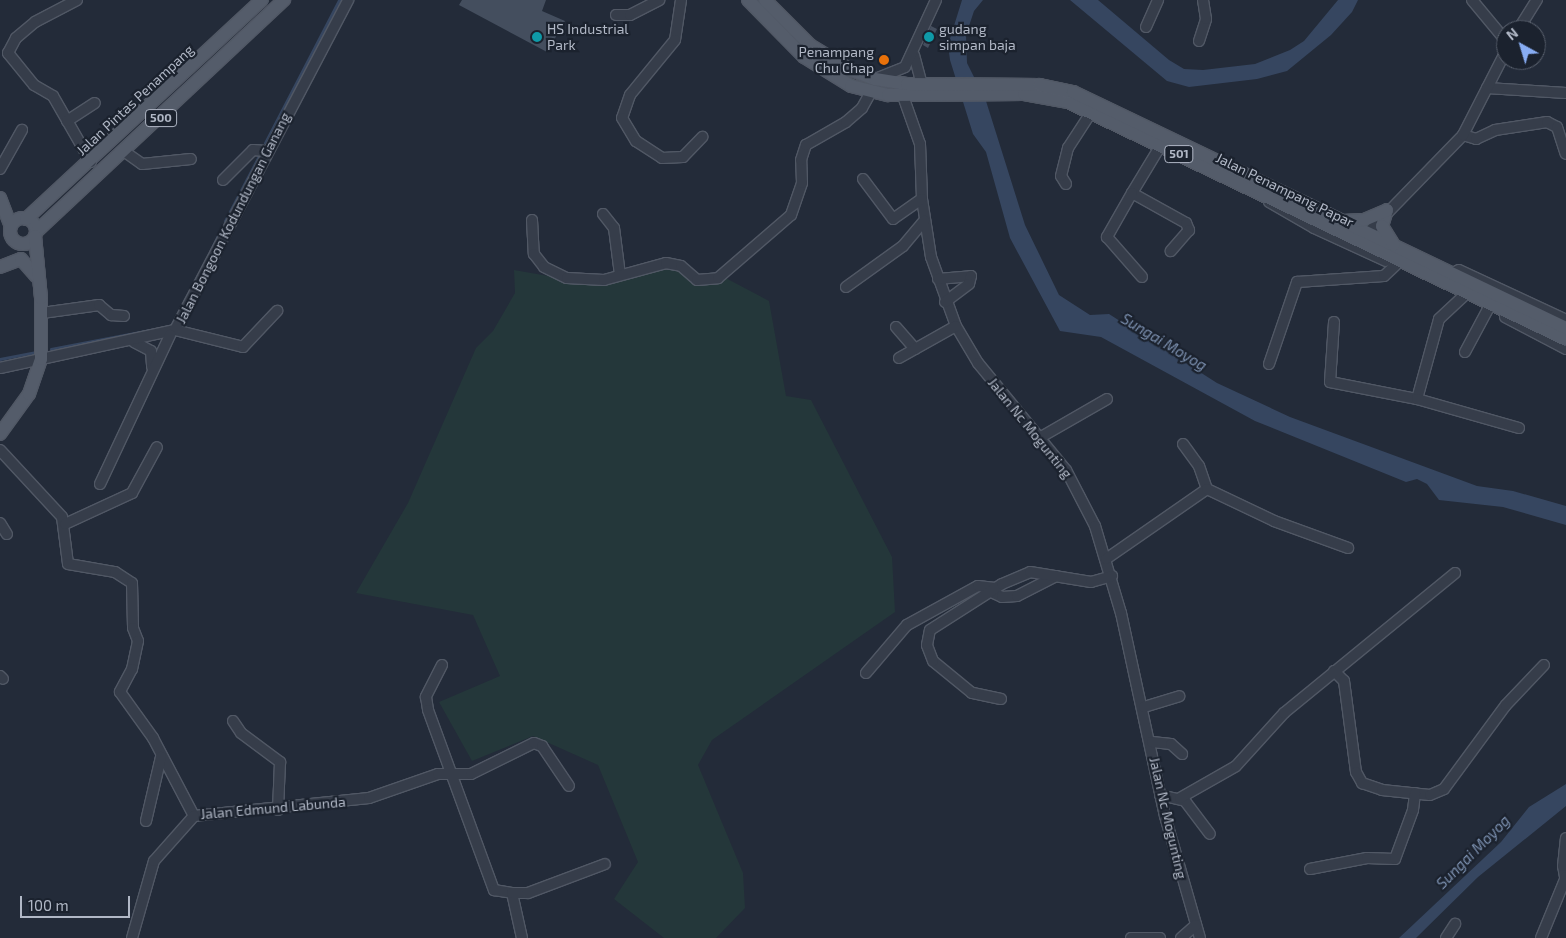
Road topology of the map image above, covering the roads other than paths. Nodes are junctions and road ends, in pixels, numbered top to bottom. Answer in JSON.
{"nodes":[{"id":1,"x":77,"y":0,"type":"edge"},
{"id":2,"x":262,"y":0,"type":"edge"},
{"id":3,"x":284,"y":0,"type":"edge"},
{"id":4,"x":348,"y":0,"type":"edge"},
{"id":5,"x":659,"y":0,"type":"edge"},
{"id":6,"x":681,"y":0,"type":"edge"},
{"id":7,"x":748,"y":0,"type":"edge"},
{"id":8,"x":765,"y":0,"type":"edge"},
{"id":9,"x":936,"y":0,"type":"edge"},
{"id":10,"x":1158,"y":0,"type":"edge"},
{"id":11,"x":1203,"y":0,"type":"edge"},
{"id":12,"x":1472,"y":0,"type":"edge"},
{"id":13,"x":1537,"y":0,"type":"edge"},
{"id":14,"x":616,"y":15,"type":"dead end"},
{"id":15,"x":1524,"y":20,"type":"edge"},
{"id":16,"x":1146,"y":28,"type":"dead end"},
{"id":17,"x":1496,"y":29,"type":"edge"},
{"id":18,"x":1199,"y":41,"type":"dead end"},
{"id":19,"x":4,"y":55,"type":"edge"},
{"id":20,"x":914,"y":56,"type":"junction"},
{"id":21,"x":1496,"y":70,"type":"edge"},
{"id":22,"x":874,"y":79,"type":"junction"},
{"id":23,"x":922,"y":85,"type":"junction"},
{"id":24,"x":1487,"y":88,"type":"junction"},
{"id":25,"x":994,"y":89,"type":"junction"},
{"id":26,"x":871,"y":92,"type":"junction"},
{"id":27,"x":1566,"y":93,"type":"edge"},
{"id":28,"x":903,"y":96,"type":"junction"},
{"id":29,"x":94,"y":103,"type":"dead end"},
{"id":30,"x":1092,"y":111,"type":"junction"},
{"id":31,"x":66,"y":121,"type":"junction"},
{"id":32,"x":22,"y":130,"type":"dead end"},
{"id":33,"x":1463,"y":135,"type":"junction"},
{"id":34,"x":702,"y":137,"type":"dead end"},
{"id":35,"x":1161,"y":145,"type":"junction"},
{"id":36,"x":125,"y":152,"type":"junction"},
{"id":37,"x":266,"y":152,"type":"junction"},
{"id":38,"x":1566,"y":154,"type":"edge"},
{"id":39,"x":191,"y":159,"type":"dead end"},
{"id":40,"x":91,"y":162,"type":"junction"},
{"id":41,"x":0,"y":169,"type":"edge"},
{"id":42,"x":863,"y":179,"type":"dead end"},
{"id":43,"x":223,"y":180,"type":"dead end"},
{"id":44,"x":1066,"y":184,"type":"dead end"},
{"id":45,"x":1132,"y":193,"type":"junction"},
{"id":46,"x":1264,"y":196,"type":"junction"},
{"id":47,"x":1,"y":199,"type":"edge"},
{"id":48,"x":922,"y":199,"type":"junction"},
{"id":49,"x":1387,"y":210,"type":"junction"},
{"id":50,"x":603,"y":214,"type":"dead end"},
{"id":51,"x":25,"y":219,"type":"junction"},
{"id":52,"x":532,"y":220,"type":"dead end"},
{"id":53,"x":924,"y":221,"type":"junction"},
{"id":54,"x":1336,"y":221,"type":"junction"},
{"id":55,"x":11,"y":228,"type":"junction"},
{"id":56,"x":35,"y":234,"type":"junction"},
{"id":57,"x":1362,"y":238,"type":"junction"},
{"id":58,"x":0,"y":239,"type":"edge"},
{"id":59,"x":21,"y":243,"type":"junction"},
{"id":60,"x":1398,"y":248,"type":"junction"},
{"id":61,"x":1171,"y":251,"type":"dead end"},
{"id":62,"x":0,"y":261,"type":"edge"},
{"id":63,"x":1396,"y":265,"type":"junction"},
{"id":64,"x":0,"y":267,"type":"edge"},
{"id":65,"x":1452,"y":274,"type":"junction"},
{"id":66,"x":620,"y":275,"type":"junction"},
{"id":67,"x":1142,"y":277,"type":"dead end"},
{"id":68,"x":37,"y":278,"type":"junction"},
{"id":69,"x":938,"y":279,"type":"junction"},
{"id":70,"x":846,"y":287,"type":"dead end"},
{"id":71,"x":1463,"y":297,"type":"junction"},
{"id":72,"x":945,"y":302,"type":"junction"},
{"id":73,"x":1488,"y":309,"type":"junction"},
{"id":74,"x":278,"y":311,"type":"dead end"},
{"id":75,"x":42,"y":313,"type":"junction"},
{"id":76,"x":124,"y":316,"type":"dead end"},
{"id":77,"x":1566,"y":320,"type":"edge"},
{"id":78,"x":1334,"y":322,"type":"dead end"},
{"id":79,"x":956,"y":326,"type":"junction"},
{"id":80,"x":896,"y":327,"type":"dead end"},
{"id":81,"x":1566,"y":328,"type":"edge"},
{"id":82,"x":172,"y":333,"type":"junction"},
{"id":83,"x":1566,"y":340,"type":"edge"},
{"id":84,"x":132,"y":342,"type":"junction"},
{"id":85,"x":915,"y":349,"type":"junction"},
{"id":86,"x":1566,"y":349,"type":"edge"},
{"id":87,"x":1465,"y":352,"type":"dead end"},
{"id":88,"x":899,"y":358,"type":"dead end"},
{"id":89,"x":41,"y":359,"type":"junction"},
{"id":90,"x":1269,"y":364,"type":"dead end"},
{"id":91,"x":0,"y":368,"type":"edge"},
{"id":92,"x":152,"y":370,"type":"junction"},
{"id":93,"x":1107,"y":399,"type":"dead end"},
{"id":94,"x":1417,"y":399,"type":"junction"},
{"id":95,"x":1520,"y":428,"type":"dead end"},
{"id":96,"x":0,"y":434,"type":"edge"},
{"id":97,"x":1041,"y":437,"type":"junction"},
{"id":98,"x":1183,"y":444,"type":"dead end"},
{"id":99,"x":157,"y":447,"type":"dead end"},
{"id":100,"x":0,"y":450,"type":"edge"},
{"id":101,"x":100,"y":484,"type":"dead end"},
{"id":102,"x":1207,"y":489,"type":"junction"},
{"id":103,"x":0,"y":523,"type":"edge"},
{"id":104,"x":65,"y":524,"type":"junction"},
{"id":105,"x":7,"y":534,"type":"dead end"},
{"id":106,"x":1348,"y":548,"type":"dead end"},
{"id":107,"x":1106,"y":559,"type":"junction"},
{"id":108,"x":1455,"y":573,"type":"dead end"},
{"id":109,"x":1056,"y":576,"type":"junction"},
{"id":110,"x":1112,"y":576,"type":"junction"},
{"id":111,"x":993,"y":590,"type":"junction"},
{"id":112,"x":442,"y":665,"type":"dead end"},
{"id":113,"x":1544,"y":665,"type":"dead end"},
{"id":114,"x":1334,"y":671,"type":"junction"},
{"id":115,"x":866,"y":673,"type":"dead end"},
{"id":116,"x":1179,"y":696,"type":"dead end"},
{"id":117,"x":1001,"y":698,"type":"dead end"},
{"id":118,"x":1144,"y":707,"type":"junction"},
{"id":119,"x":233,"y":721,"type":"dead end"},
{"id":120,"x":1152,"y":742,"type":"junction"},
{"id":121,"x":1182,"y":754,"type":"dead end"},
{"id":122,"x":161,"y":756,"type":"junction"},
{"id":123,"x":455,"y":776,"type":"junction"},
{"id":124,"x":569,"y":786,"type":"dead end"},
{"id":125,"x":1415,"y":793,"type":"junction"},
{"id":126,"x":1160,"y":795,"type":"junction"},
{"id":127,"x":1180,"y":798,"type":"junction"},
{"id":128,"x":278,"y":810,"type":"junction"},
{"id":129,"x":194,"y":816,"type":"junction"},
{"id":130,"x":146,"y":821,"type":"dead end"},
{"id":131,"x":1210,"y":834,"type":"dead end"},
{"id":132,"x":1566,"y":838,"type":"edge"},
{"id":133,"x":606,"y":864,"type":"dead end"},
{"id":134,"x":1310,"y":869,"type":"dead end"},
{"id":135,"x":1566,"y":877,"type":"edge"},
{"id":136,"x":512,"y":893,"type":"junction"},
{"id":137,"x":1455,"y":924,"type":"dead end"},
{"id":138,"x":1196,"y":925,"type":"junction"},
{"id":139,"x":132,"y":938,"type":"edge"},
{"id":140,"x":522,"y":938,"type":"edge"},
{"id":141,"x":1132,"y":938,"type":"edge"},
{"id":142,"x":1160,"y":938,"type":"edge"},
{"id":143,"x":1181,"y":938,"type":"edge"},
{"id":144,"x":1200,"y":938,"type":"edge"},
{"id":145,"x":1446,"y":938,"type":"edge"},
{"id":146,"x":1542,"y":938,"type":"edge"}],
"edges":[{"from":1,"to":19,"type":"street"},
{"from":2,"to":40,"type":"main road","name":"Jalan Pintas Penampang","number":"500"},
{"from":3,"to":36,"type":"main road","number":"500"},
{"from":4,"to":37,"type":"street","name":"Jalan Bongoon Kodundungan Ganang"},
{"from":5,"to":14,"type":"street"},
{"from":6,"to":34,"type":"street"},
{"from":7,"to":26,"type":"main road","name":"Jalan Penampang Papar","number":"501"},
{"from":8,"to":22,"type":"main road","name":"Jalan Penampang Papar","number":"501"},
{"from":9,"to":20,"type":"street"},
{"from":10,"to":16,"type":"street"},
{"from":11,"to":18,"type":"street"},
{"from":12,"to":17,"type":"street"},
{"from":13,"to":15,"type":"street"},
{"from":19,"to":31,"type":"street"},
{"from":20,"to":22,"type":"street"},
{"from":20,"to":23,"type":"street"},
{"from":21,"to":24,"type":"street"},
{"from":22,"to":23,"type":"main road","name":"Jalan Penampang Papar","number":"501"},
{"from":23,"to":25,"type":"main road","name":"Jalan Penampang Papar","number":"501"},
{"from":24,"to":27,"type":"street"},
{"from":24,"to":33,"type":"street"},
{"from":25,"to":28,"type":"main road","name":"Jalan Penampang Papar","number":"501"},
{"from":25,"to":30,"type":"main road","name":"Jalan Penampang Papar","number":"501"},
{"from":25,"to":54,"type":"main road","name":"Jalan Penampang Papar","number":"501"},
{"from":26,"to":28,"type":"main road","name":"Jalan Penampang Papar","number":"501"},
{"from":26,"to":66,"type":"street"},
{"from":28,"to":48,"type":"street","name":"Jalan Nc Mogunting"},
{"from":29,"to":31,"type":"street"},
{"from":30,"to":35,"type":"main road","name":"Jalan Penampang Papar","number":"501"},
{"from":30,"to":44,"type":"street"},
{"from":31,"to":40,"type":"street"},
{"from":32,"to":41,"type":"street"},
{"from":33,"to":38,"type":"street"},
{"from":33,"to":49,"type":"street"},
{"from":35,"to":45,"type":"street"},
{"from":35,"to":46,"type":"main road","name":"Jalan Penampang Papar","number":"501"},
{"from":36,"to":39,"type":"street"},
{"from":36,"to":56,"type":"main road","number":"500"},
{"from":37,"to":43,"type":"street"},
{"from":37,"to":82,"type":"street","name":"Jalan Bongoon Kodundungan Ganang"},
{"from":40,"to":51,"type":"main road","name":"Jalan Pintas Penampang","number":"500"},
{"from":42,"to":48,"type":"street"},
{"from":45,"to":61,"type":"street"},
{"from":45,"to":67,"type":"street"},
{"from":46,"to":57,"type":"main road","name":"Jalan Penampang Papar","number":"501"},
{"from":46,"to":63,"type":"street"},
{"from":47,"to":51,"type":"main road"},
{"from":47,"to":55,"type":"main road"},
{"from":48,"to":53,"type":"street","name":"Jalan Nc Mogunting"},
{"from":49,"to":54,"type":"main road"},
{"from":49,"to":57,"type":"street"},
{"from":49,"to":60,"type":"main road"},
{"from":50,"to":66,"type":"street"},
{"from":51,"to":55,"type":"main road","number":"500"},
{"from":51,"to":56,"type":"main road"},
{"from":52,"to":66,"type":"street"},
{"from":53,"to":69,"type":"street","name":"Jalan Nc Mogunting"},
{"from":53,"to":70,"type":"street"},
{"from":54,"to":57,"type":"main road","name":"Jalan Penampang Papar","number":"501"},
{"from":55,"to":58,"type":"main road","number":"500"},
{"from":55,"to":59,"type":"main road"},
{"from":56,"to":59,"type":"main road","number":"500"},
{"from":56,"to":68,"type":"main road"},
{"from":57,"to":60,"type":"main road","name":"Jalan Penampang Papar","number":"501"},
{"from":57,"to":83,"type":"main road","name":"Jalan Penampang Papar","number":"501"},
{"from":59,"to":62,"type":"main road","number":"500"},
{"from":60,"to":65,"type":"main road","name":"Jalan Penampang Papar","number":"501"},
{"from":63,"to":71,"type":"street"},
{"from":63,"to":90,"type":"street"},
{"from":64,"to":68,"type":"main road"},
{"from":65,"to":77,"type":"street"},
{"from":65,"to":81,"type":"main road","name":"Jalan Penampang Papar","number":"501"},
{"from":68,"to":75,"type":"main road"},
{"from":69,"to":72,"type":"street","name":"Jalan Nc Mogunting"},
{"from":69,"to":72,"type":"street"},
{"from":71,"to":73,"type":"street"},
{"from":71,"to":94,"type":"street"},
{"from":72,"to":79,"type":"street","name":"Jalan Nc Mogunting"},
{"from":73,"to":86,"type":"street"},
{"from":73,"to":87,"type":"street"},
{"from":74,"to":82,"type":"street"},
{"from":75,"to":76,"type":"street"},
{"from":75,"to":89,"type":"main road"},
{"from":78,"to":94,"type":"street"},
{"from":79,"to":85,"type":"street"},
{"from":79,"to":97,"type":"street","name":"Jalan Nc Mogunting"},
{"from":80,"to":85,"type":"street"},
{"from":82,"to":84,"type":"street","name":"Jalan Bongoon Kodundungan Ganang"},
{"from":82,"to":92,"type":"street"},
{"from":84,"to":89,"type":"street","name":"Jalan Bongoon Kodundungan Ganang"},
{"from":84,"to":92,"type":"street"},
{"from":85,"to":88,"type":"street"},
{"from":89,"to":91,"type":"street","name":"Jalan Bongoon Kodundungan Ganang"},
{"from":89,"to":96,"type":"main road"},
{"from":92,"to":101,"type":"street"},
{"from":93,"to":97,"type":"street"},
{"from":94,"to":95,"type":"street"},
{"from":97,"to":107,"type":"street","name":"Jalan Nc Mogunting"},
{"from":98,"to":102,"type":"street"},
{"from":99,"to":104,"type":"street"},
{"from":100,"to":104,"type":"street"},
{"from":102,"to":106,"type":"street"},
{"from":102,"to":107,"type":"street"},
{"from":103,"to":105,"type":"street"},
{"from":104,"to":122,"type":"street","name":"Jalan Edmund Labunda"},
{"from":107,"to":110,"type":"street","name":"Jalan Nc Mogunting"},
{"from":108,"to":114,"type":"street"},
{"from":109,"to":110,"type":"street"},
{"from":109,"to":111,"type":"street"},
{"from":109,"to":111,"type":"street"},
{"from":110,"to":118,"type":"street","name":"Jalan Nc Mogunting"},
{"from":111,"to":115,"type":"street"},
{"from":111,"to":117,"type":"street"},
{"from":112,"to":123,"type":"street"},
{"from":113,"to":125,"type":"street"},
{"from":114,"to":125,"type":"street"},
{"from":114,"to":127,"type":"street"},
{"from":116,"to":118,"type":"street"},
{"from":118,"to":120,"type":"street","name":"Jalan Nc Mogunting"},
{"from":119,"to":128,"type":"street"},
{"from":120,"to":121,"type":"street"},
{"from":120,"to":126,"type":"street","name":"Jalan Nc Mogunting"},
{"from":122,"to":129,"type":"street","name":"Jalan Edmund Labunda"},
{"from":122,"to":130,"type":"street"},
{"from":123,"to":124,"type":"street","name":"Jalan Edmund Labunda"},
{"from":123,"to":128,"type":"street","name":"Jalan Edmund Labunda"},
{"from":123,"to":136,"type":"street"},
{"from":125,"to":134,"type":"street"},
{"from":126,"to":127,"type":"street"},
{"from":126,"to":138,"type":"street","name":"Jalan Nc Mogunting"},
{"from":127,"to":131,"type":"street"},
{"from":128,"to":129,"type":"street","name":"Jalan Edmund Labunda"},
{"from":129,"to":139,"type":"street"},
{"from":132,"to":135,"type":"street"},
{"from":133,"to":136,"type":"street"},
{"from":135,"to":146,"type":"street"},
{"from":136,"to":140,"type":"street"},
{"from":137,"to":145,"type":"street"},
{"from":138,"to":143,"type":"street"},
{"from":138,"to":144,"type":"street","name":"Jalan Nc Mogunting"},
{"from":141,"to":142,"type":"street"}]}
